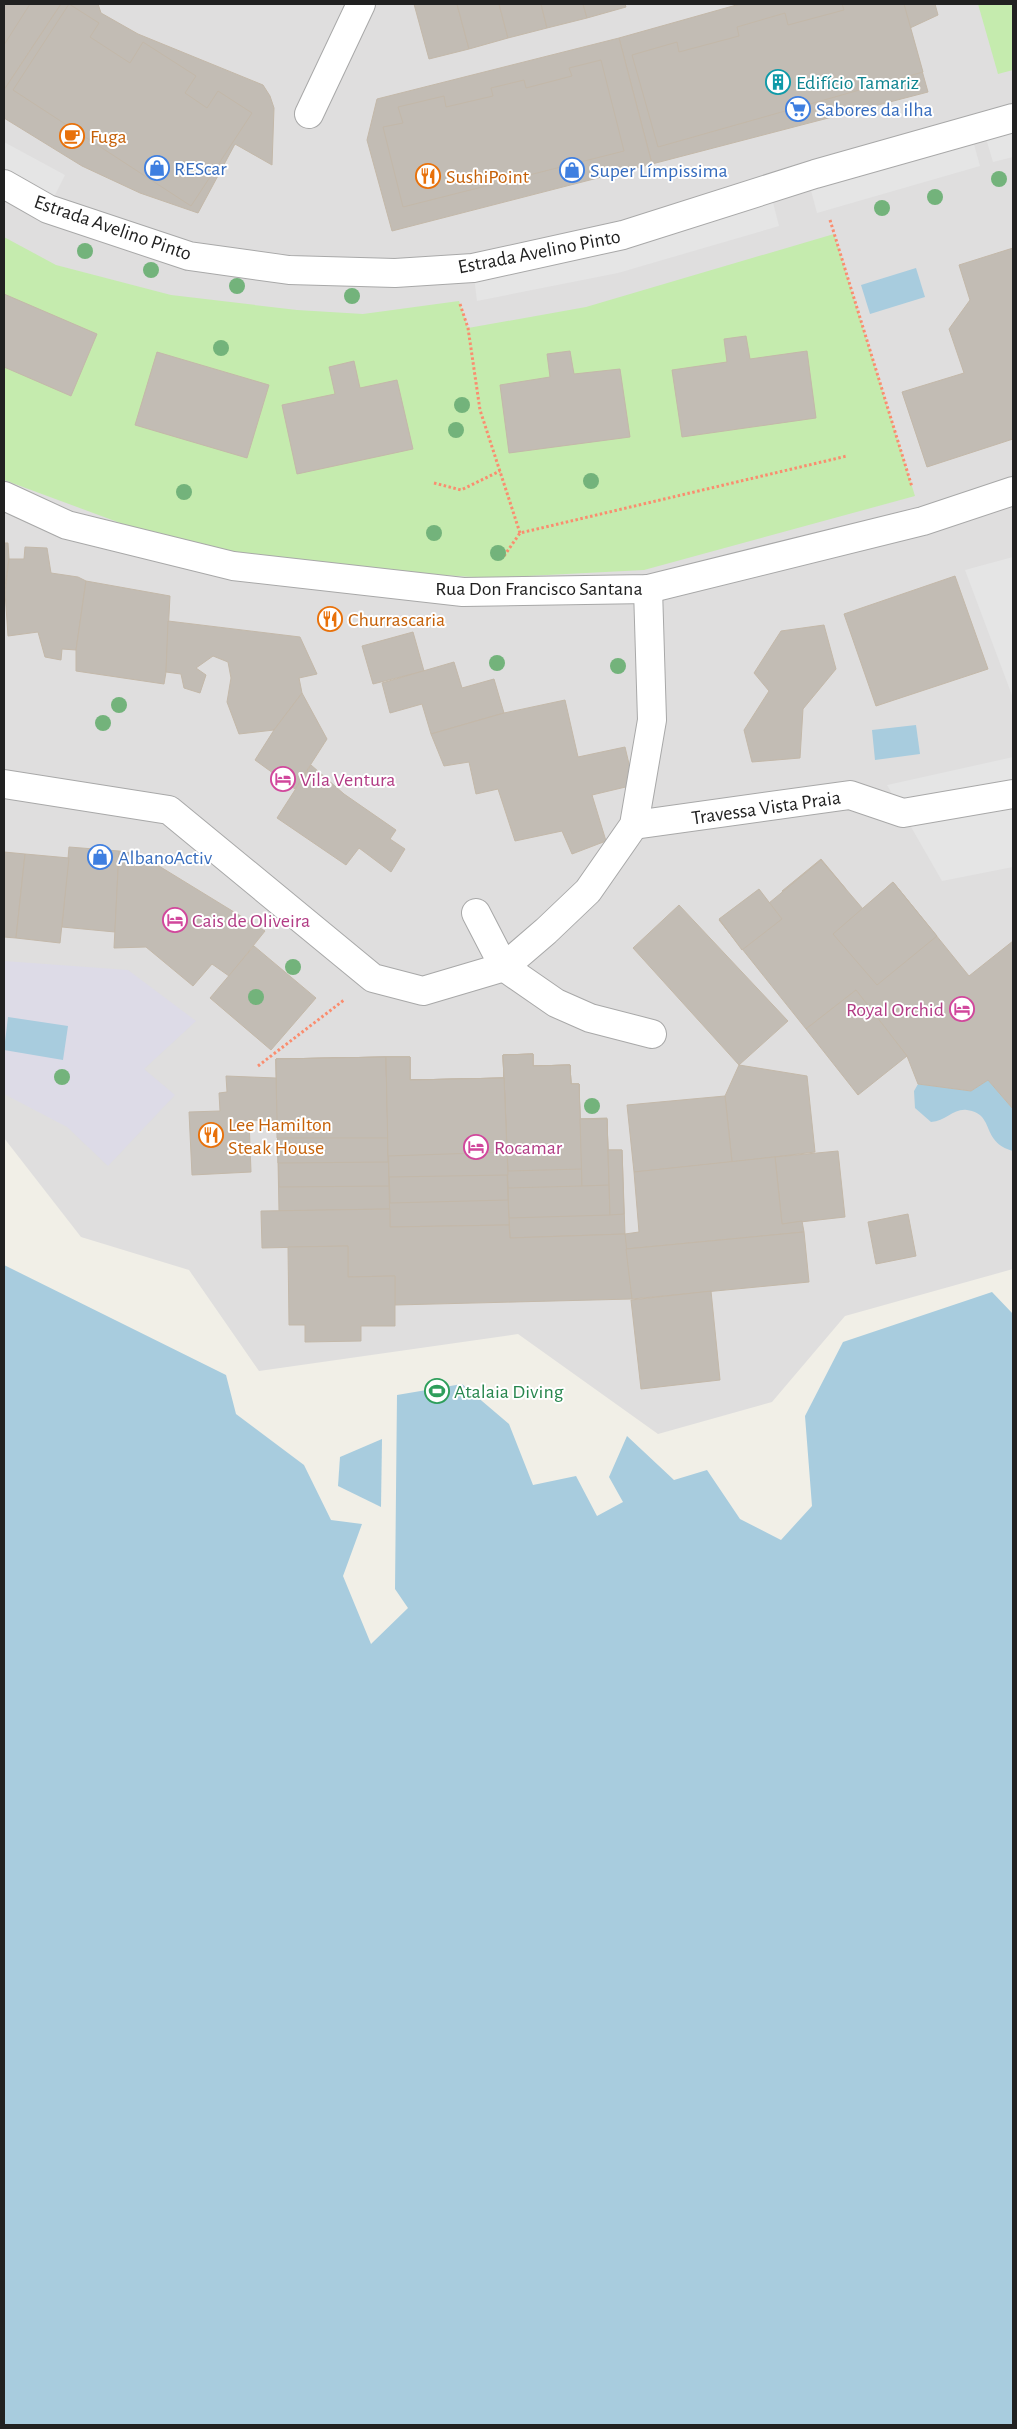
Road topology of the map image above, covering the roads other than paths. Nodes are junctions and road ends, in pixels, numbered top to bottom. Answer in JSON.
{"nodes":[{"id":1,"x":361,"y":4,"type":"edge"},
{"id":2,"x":309,"y":114,"type":"dead end"},
{"id":3,"x":1013,"y":118,"type":"edge"},
{"id":4,"x":4,"y":184,"type":"edge"},
{"id":5,"x":1013,"y":491,"type":"edge"},
{"id":6,"x":4,"y":496,"type":"edge"},
{"id":7,"x":648,"y":589,"type":"junction"},
{"id":8,"x":4,"y":784,"type":"edge"},
{"id":9,"x":1013,"y":794,"type":"edge"},
{"id":10,"x":634,"y":825,"type":"junction"},
{"id":11,"x":476,"y":913,"type":"dead end"},
{"id":12,"x":504,"y":967,"type":"junction"},
{"id":13,"x":652,"y":1034,"type":"dead end"}],
"edges":[{"from":1,"to":2,"type":"street"},
{"from":3,"to":4,"type":"street","name":"Estrada Avelino Pinto"},
{"from":5,"to":7,"type":"street","name":"Rua Don Francisco Santana"},
{"from":6,"to":7,"type":"street","name":"Rua Don Francisco Santana"},
{"from":7,"to":10,"type":"street"},
{"from":8,"to":12,"type":"street"},
{"from":9,"to":10,"type":"street","name":"Travessa Vista Praia"},
{"from":10,"to":12,"type":"street"},
{"from":11,"to":12,"type":"street"},
{"from":12,"to":13,"type":"street"}]}
